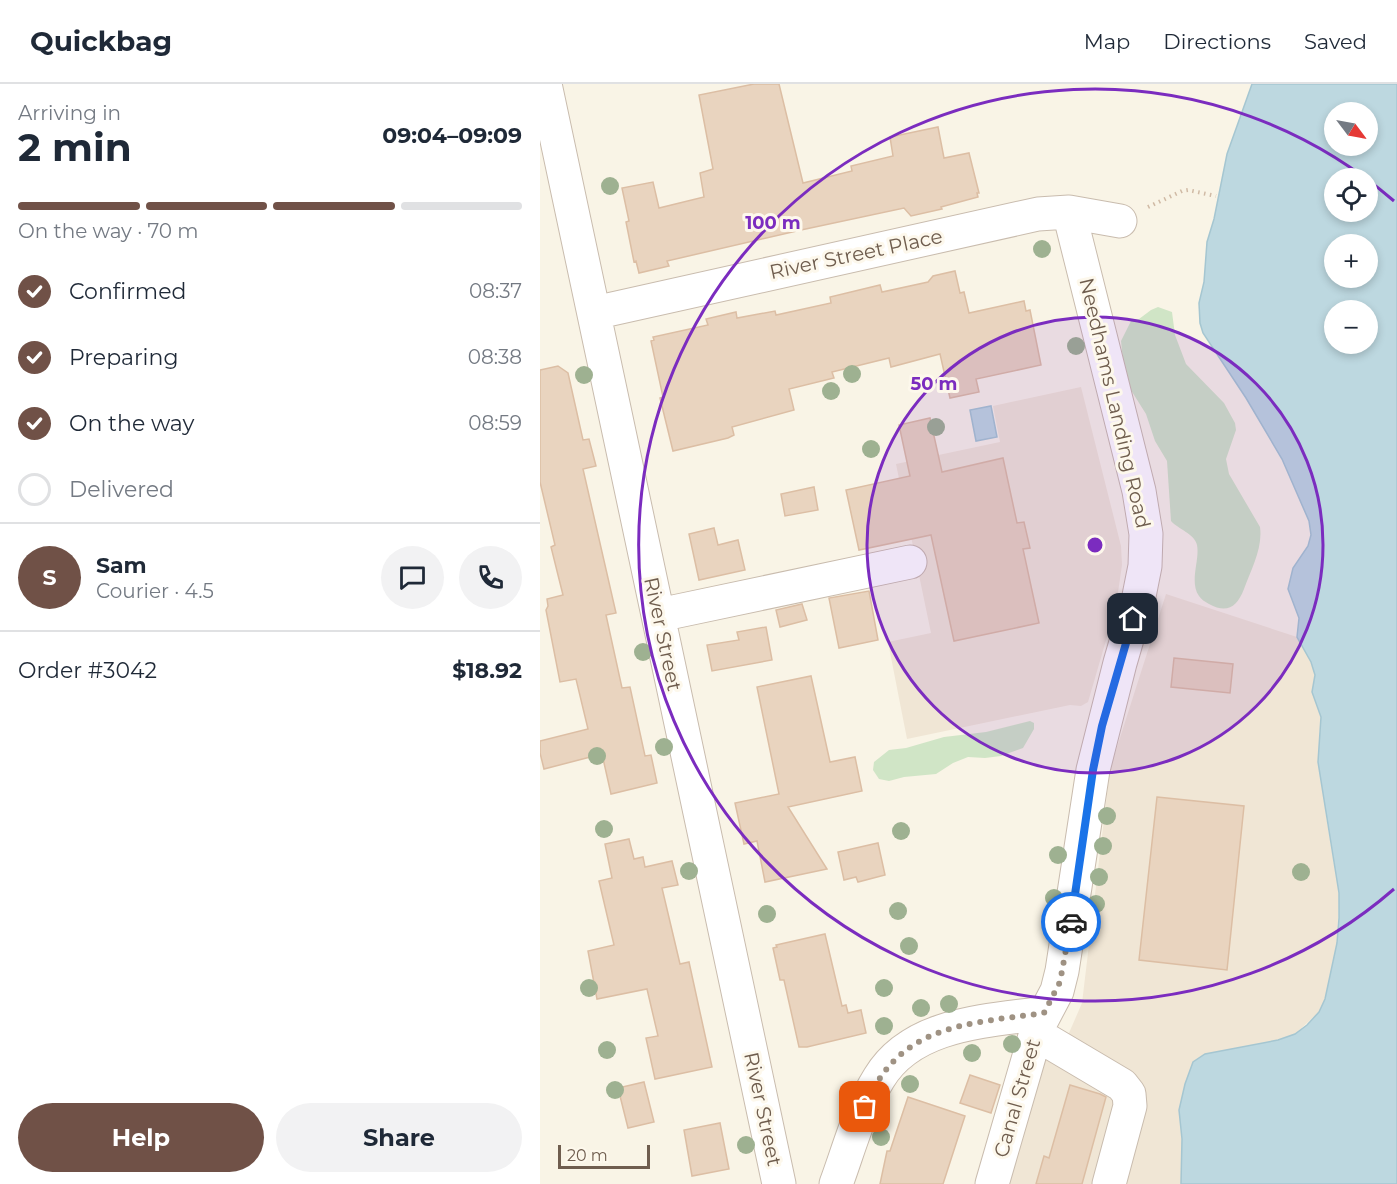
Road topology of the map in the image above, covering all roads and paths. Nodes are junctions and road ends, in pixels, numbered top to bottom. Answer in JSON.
{"nodes":[{"id":1,"x":546,"y":84,"type":"edge"},
{"id":2,"x":1216,"y":196,"type":"dead end"},
{"id":3,"x":1069,"y":212,"type":"junction"},
{"id":4,"x":1120,"y":221,"type":"joint"},
{"id":5,"x":594,"y":313,"type":"junction"},
{"id":6,"x":910,"y":562,"type":"dead end"},
{"id":7,"x":659,"y":615,"type":"junction"},
{"id":8,"x":1040,"y":1024,"type":"junction"},
{"id":9,"x":779,"y":1184,"type":"edge"},
{"id":10,"x":837,"y":1184,"type":"edge"},
{"id":11,"x":992,"y":1184,"type":"edge"},
{"id":12,"x":1109,"y":1184,"type":"edge"}],
"edges":[{"from":1,"to":5,"type":"street","name":"River Street"},
{"from":2,"to":4,"type":"path"},
{"from":3,"to":4,"type":"street","name":"River Street Place"},
{"from":3,"to":5,"type":"street","name":"River Street Place"},
{"from":3,"to":8,"type":"street","name":"Needhams Landing Road"},
{"from":5,"to":7,"type":"street","name":"River Street"},
{"from":6,"to":7,"type":"street"},
{"from":7,"to":9,"type":"street","name":"River Street"},
{"from":8,"to":10,"type":"street"},
{"from":8,"to":11,"type":"street","name":"Canal Street"},
{"from":8,"to":12,"type":"street"}]}
